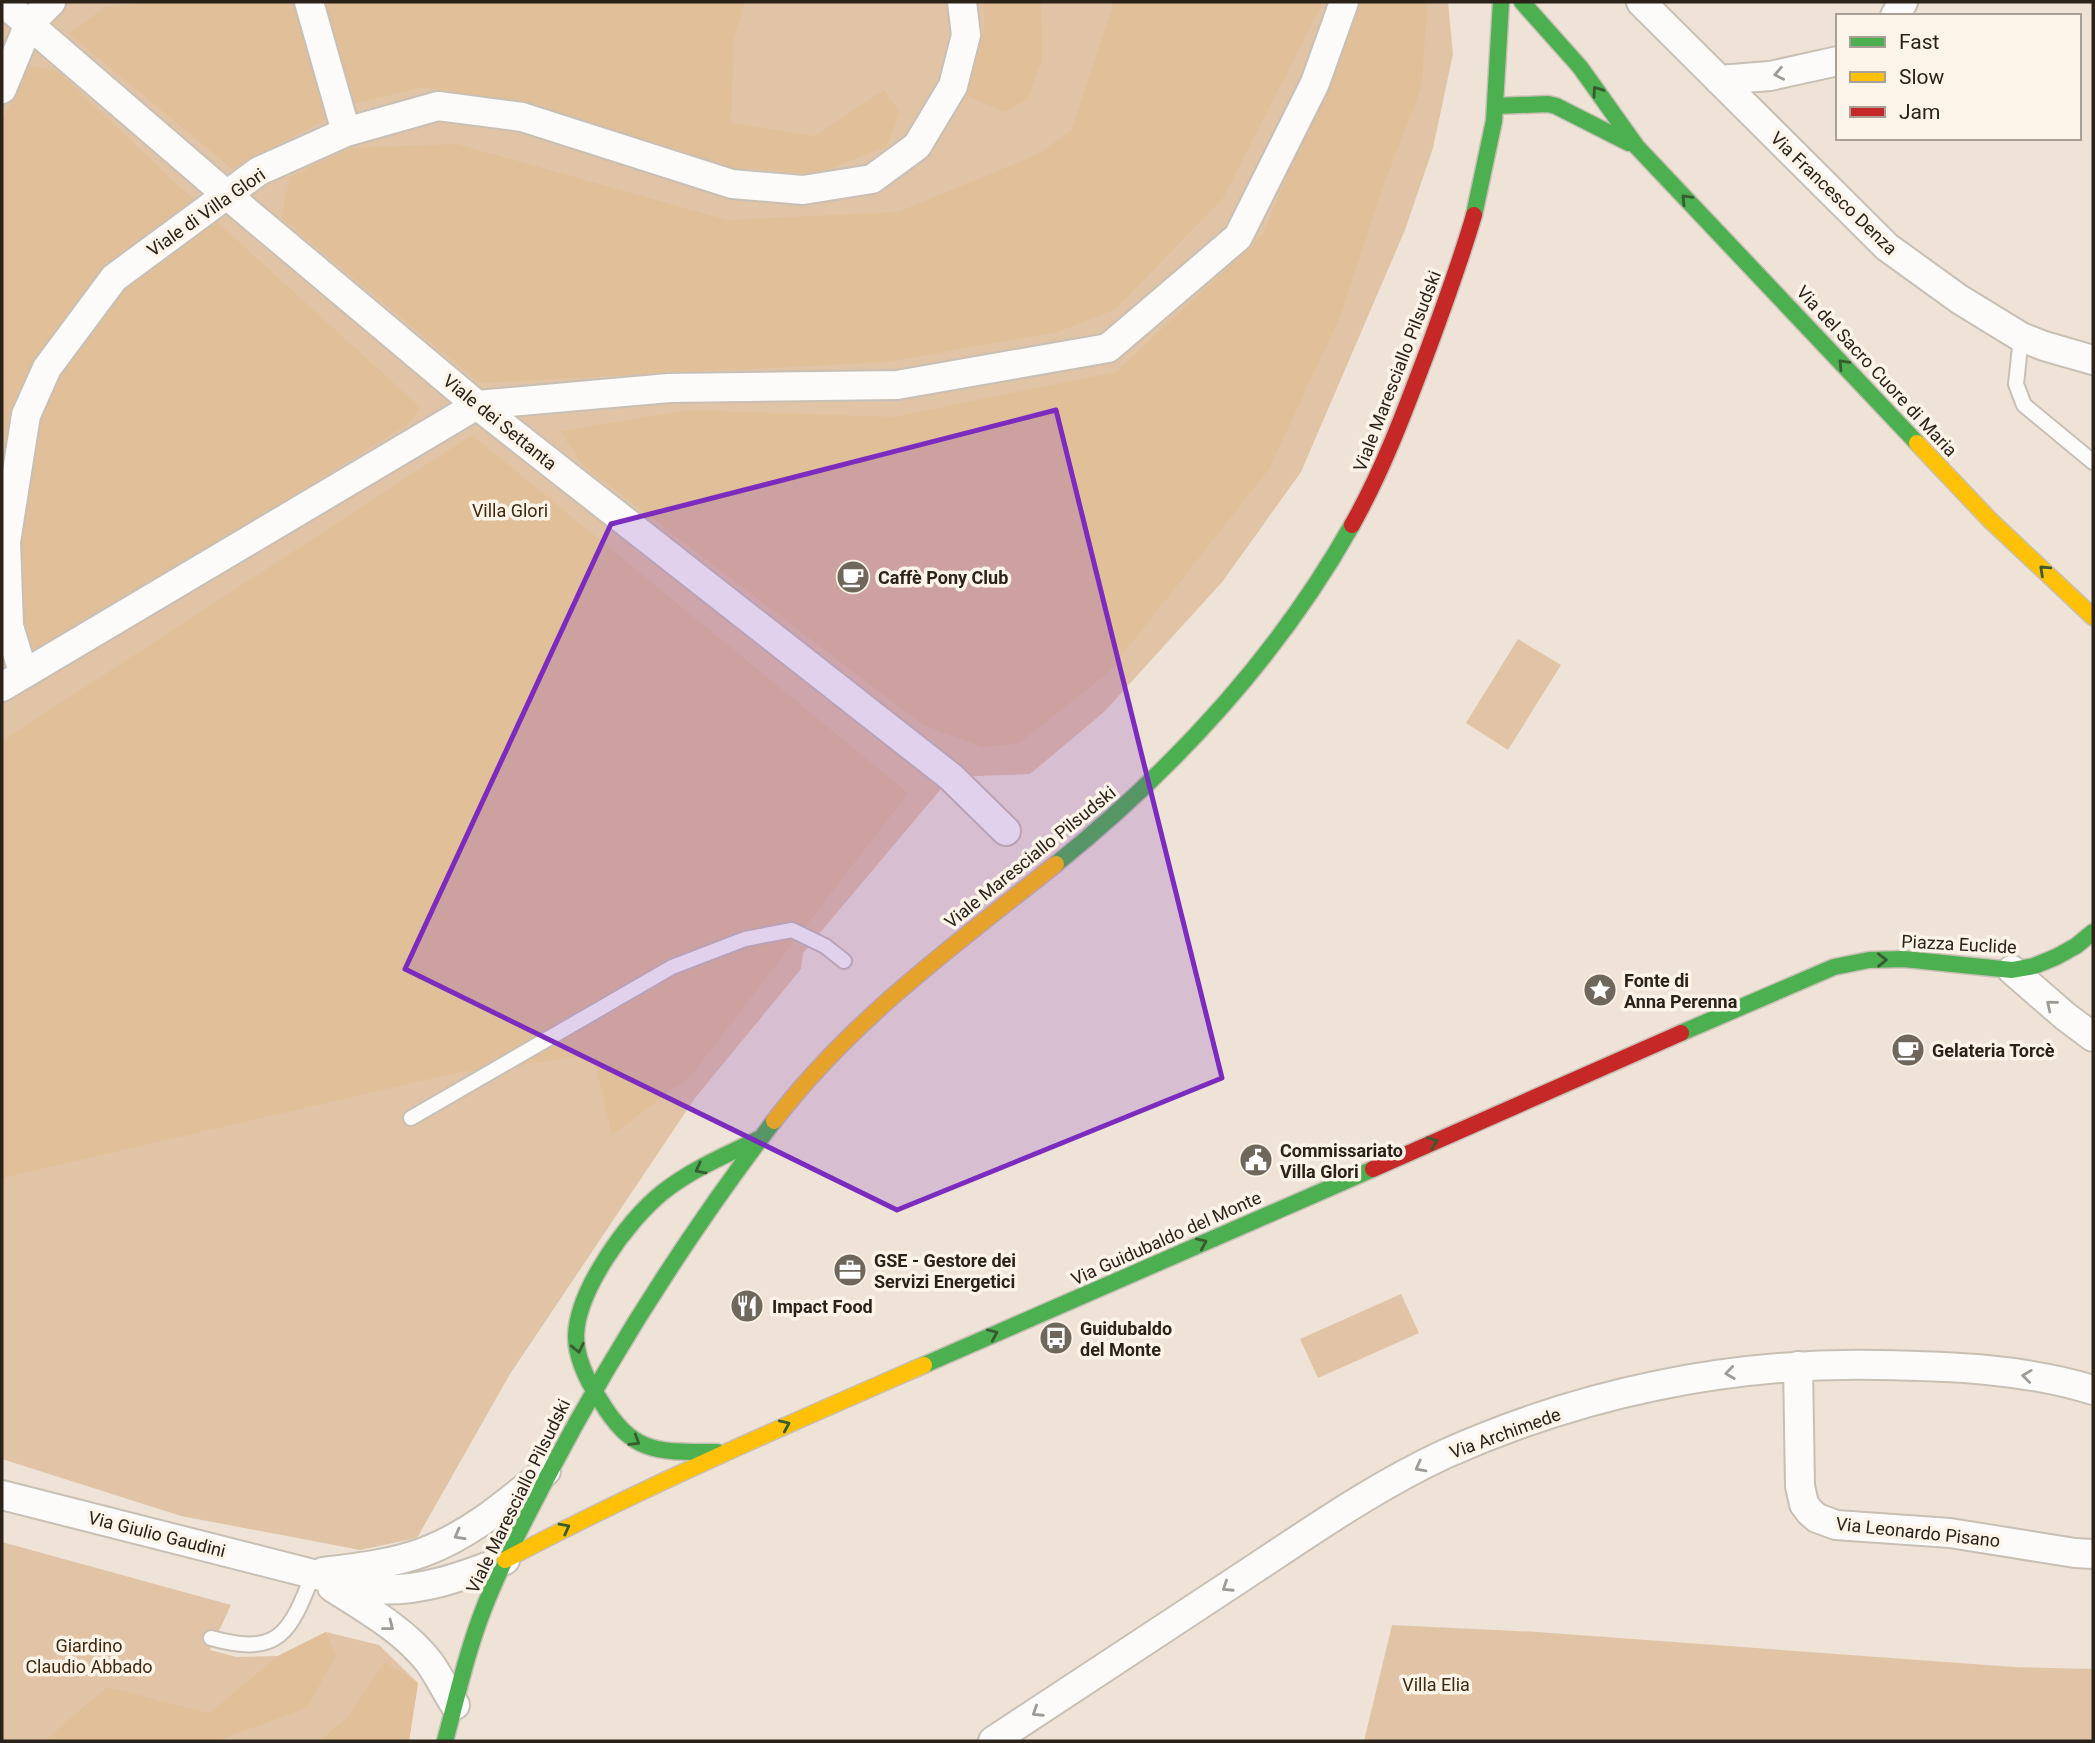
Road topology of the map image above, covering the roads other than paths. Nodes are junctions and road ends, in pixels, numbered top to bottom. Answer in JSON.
{"nodes":[{"id":1,"x":3,"y":2,"type":"edge"},
{"id":2,"x":51,"y":2,"type":"edge"},
{"id":3,"x":309,"y":2,"type":"edge"},
{"id":4,"x":962,"y":2,"type":"edge"},
{"id":5,"x":1344,"y":2,"type":"edge"},
{"id":6,"x":1501,"y":2,"type":"edge"},
{"id":7,"x":1522,"y":2,"type":"edge"},
{"id":8,"x":1642,"y":2,"type":"edge"},
{"id":9,"x":29,"y":24,"type":"junction"},
{"id":10,"x":1836,"y":61,"type":"edge"},
{"id":11,"x":1719,"y":80,"type":"junction"},
{"id":12,"x":2,"y":89,"type":"edge"},
{"id":13,"x":1495,"y":106,"type":"junction"},
{"id":14,"x":346,"y":132,"type":"junction"},
{"id":15,"x":1637,"y":147,"type":"junction"},
{"id":16,"x":227,"y":195,"type":"junction"},
{"id":17,"x":2021,"y":337,"type":"junction"},
{"id":18,"x":2093,"y":360,"type":"edge"},
{"id":19,"x":477,"y":405,"type":"junction"},
{"id":20,"x":2093,"y":462,"type":"edge"},
{"id":21,"x":2093,"y":617,"type":"edge"},
{"id":22,"x":13,"y":679,"type":"edge"},
{"id":23,"x":1006,"y":831,"type":"dead end"},
{"id":24,"x":2093,"y":932,"type":"edge"},
{"id":25,"x":844,"y":961,"type":"dead end"},
{"id":26,"x":2012,"y":970,"type":"junction"},
{"id":27,"x":1816,"y":973,"type":"joint"},
{"id":28,"x":2093,"y":1037,"type":"edge"},
{"id":29,"x":411,"y":1118,"type":"dead end"},
{"id":30,"x":761,"y":1138,"type":"junction"},
{"id":31,"x":1798,"y":1366,"type":"junction"},
{"id":32,"x":593,"y":1389,"type":"junction"},
{"id":33,"x":2093,"y":1390,"type":"edge"},
{"id":34,"x":722,"y":1452,"type":"junction"},
{"id":35,"x":553,"y":1465,"type":"junction"},
{"id":36,"x":2,"y":1495,"type":"edge"},
{"id":37,"x":2093,"y":1554,"type":"edge"},
{"id":38,"x":505,"y":1560,"type":"junction"},
{"id":39,"x":313,"y":1574,"type":"junction"},
{"id":40,"x":211,"y":1639,"type":"dead end"},
{"id":41,"x":454,"y":1705,"type":"junction"},
{"id":42,"x":446,"y":1741,"type":"edge"},
{"id":43,"x":993,"y":1741,"type":"edge"}],
"edges":[{"from":1,"to":9,"type":"street","name":"Viale dei Settanta"},
{"from":2,"to":9,"type":"street"},
{"from":3,"to":14,"type":"street"},
{"from":4,"to":14,"type":"street","name":"Viale di Villa Glori"},
{"from":5,"to":19,"type":"street"},
{"from":6,"to":13,"type":"street","name":"Viale Maresciallo Pilsudski"},
{"from":15,"to":7,"type":"street","name":"Via del Sacro Cuore di Maria","one_way":true},
{"from":8,"to":11,"type":"street","name":"Via Francesco Denza"},
{"from":9,"to":12,"type":"street"},
{"from":9,"to":16,"type":"street","name":"Viale dei Settanta"},
{"from":10,"to":11,"type":"street","one_way":true},
{"from":11,"to":17,"type":"street","name":"Via Francesco Denza"},
{"from":13,"to":15,"type":"street","name":"Via del Sacro Cuore di Maria"},
{"from":13,"to":30,"type":"street","name":"Viale Maresciallo Pilsudski"},
{"from":14,"to":16,"type":"street","name":"Viale di Villa Glori"},
{"from":21,"to":15,"type":"street","name":"Via del Sacro Cuore di Maria","one_way":true},
{"from":16,"to":19,"type":"street","name":"Viale dei Settanta"},
{"from":16,"to":22,"type":"street","name":"Viale di Villa Glori"},
{"from":17,"to":18,"type":"street","name":"Via Francesco Denza"},
{"from":17,"to":20,"type":"lane"},
{"from":19,"to":22,"type":"street"},
{"from":19,"to":23,"type":"street","name":"Viale dei Settanta"},
{"from":24,"to":26,"type":"street","name":"Piazza Euclide"},
{"from":25,"to":29,"type":"lane"},
{"from":27,"to":26,"type":"street","name":"Piazza Euclide","one_way":true},
{"from":28,"to":26,"type":"street","one_way":true},
{"from":34,"to":27,"type":"street","name":"Via Guidubaldo del Monte","one_way":true},
{"from":30,"to":32,"type":"street","name":"Viale Maresciallo Pilsudski"},
{"from":30,"to":32,"type":"street","name":"Viale Maresciallo Pilsudski","one_way":true},
{"from":33,"to":31,"type":"street","name":"Via Archimede","one_way":true},
{"from":31,"to":37,"type":"street","name":"Via Leonardo Pisano"},
{"from":31,"to":43,"type":"street","name":"Via Archimede","one_way":true},
{"from":32,"to":34,"type":"street","name":"Via Guidubaldo del Monte","one_way":true},
{"from":32,"to":35,"type":"street","name":"Viale Maresciallo Pilsudski"},
{"from":38,"to":34,"type":"street","name":"Via Guidubaldo del Monte","one_way":true},
{"from":35,"to":38,"type":"street","name":"Viale Maresciallo Pilsudski"},
{"from":35,"to":39,"type":"street","name":"Via Giulio Gaudini","one_way":true},
{"from":36,"to":39,"type":"street","name":"Via Giulio Gaudini"},
{"from":38,"to":39,"type":"street","name":"Via Giulio Gaudini"},
{"from":38,"to":41,"type":"street","name":"Viale Maresciallo Pilsudski"},
{"from":39,"to":40,"type":"lane"},
{"from":39,"to":41,"type":"street","name":"Via Giulio Gaudini","one_way":true},
{"from":41,"to":42,"type":"street","name":"Viale Maresciallo Pilsudski"}]}
